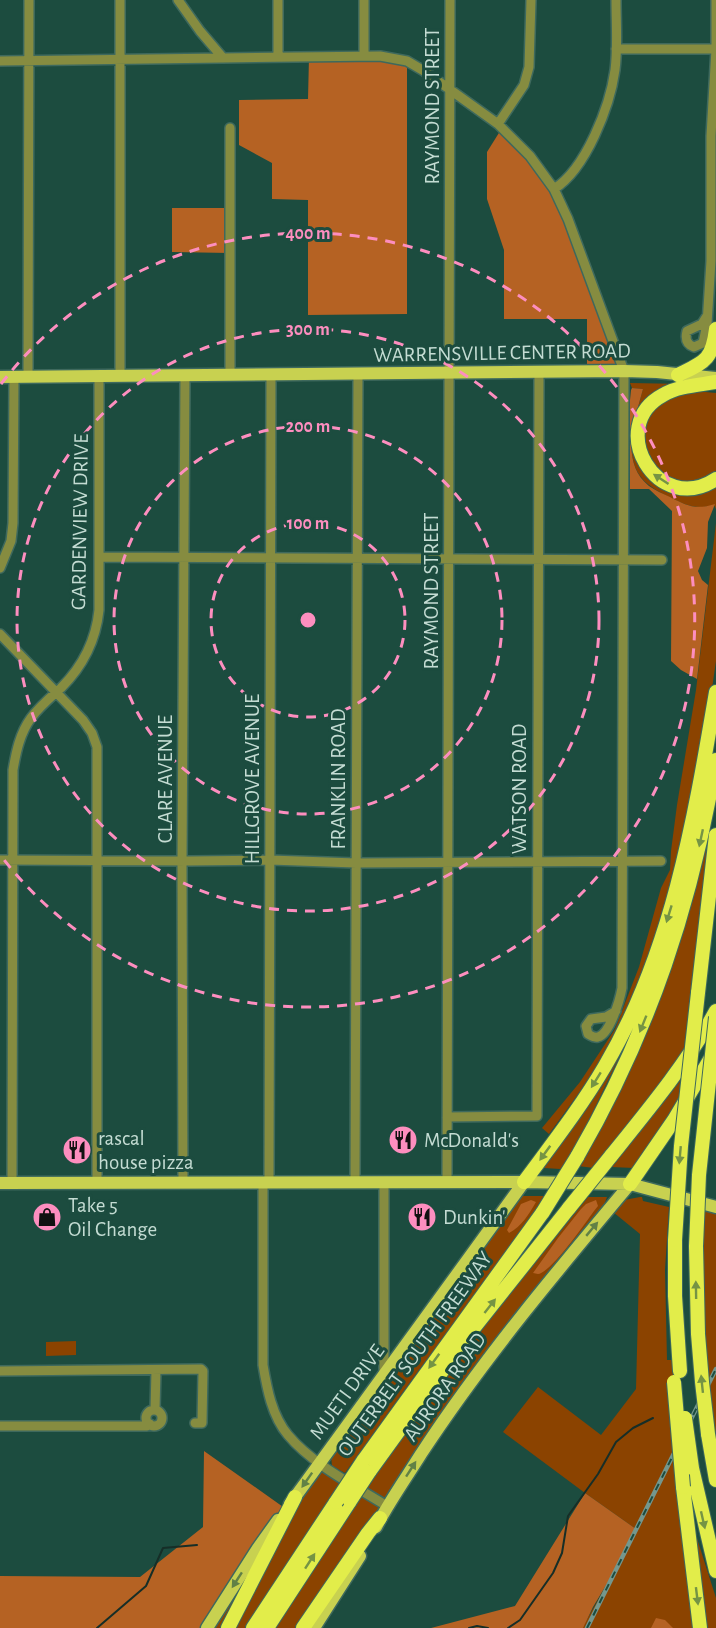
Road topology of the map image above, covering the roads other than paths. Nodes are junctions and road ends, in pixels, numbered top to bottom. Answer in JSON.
{"nodes":[{"id":1,"x":29,"y":0,"type":"edge"},
{"id":2,"x":120,"y":0,"type":"edge"},
{"id":3,"x":178,"y":0,"type":"edge"},
{"id":4,"x":278,"y":0,"type":"edge"},
{"id":5,"x":364,"y":0,"type":"edge"},
{"id":6,"x":450,"y":0,"type":"edge"},
{"id":7,"x":531,"y":0,"type":"edge"},
{"id":8,"x":616,"y":0,"type":"edge"},
{"id":9,"x":716,"y":0,"type":"edge"},
{"id":10,"x":616,"y":49,"type":"junction"},
{"id":11,"x":716,"y":49,"type":"edge"},
{"id":12,"x":364,"y":56,"type":"junction"},
{"id":13,"x":278,"y":57,"type":"junction"},
{"id":14,"x":223,"y":58,"type":"junction"},
{"id":15,"x":29,"y":60,"type":"junction"},
{"id":16,"x":120,"y":60,"type":"junction"},
{"id":17,"x":0,"y":61,"type":"edge"},
{"id":18,"x":450,"y":90,"type":"junction"},
{"id":19,"x":498,"y":124,"type":"junction"},
{"id":20,"x":230,"y":128,"type":"dead end"},
{"id":21,"x":554,"y":189,"type":"junction"},
{"id":22,"x":708,"y":316,"type":"dead end"},
{"id":23,"x":716,"y":329,"type":"edge"},
{"id":24,"x":624,"y":371,"type":"junction"},
{"id":25,"x":539,"y":372,"type":"junction"},
{"id":26,"x":450,"y":373,"type":"junction"},
{"id":27,"x":358,"y":374,"type":"junction"},
{"id":28,"x":185,"y":375,"type":"junction"},
{"id":29,"x":230,"y":375,"type":"junction"},
{"id":30,"x":271,"y":375,"type":"junction"},
{"id":31,"x":678,"y":375,"type":"junction"},
{"id":32,"x":99,"y":376,"type":"junction"},
{"id":33,"x":120,"y":376,"type":"junction"},
{"id":34,"x":0,"y":377,"type":"edge"},
{"id":35,"x":14,"y":377,"type":"junction"},
{"id":36,"x":28,"y":377,"type":"junction"},
{"id":37,"x":716,"y":380,"type":"edge"},
{"id":38,"x":716,"y":479,"type":"edge"},
{"id":39,"x":99,"y":557,"type":"junction"},
{"id":40,"x":184,"y":558,"type":"junction"},
{"id":41,"x":270,"y":558,"type":"junction"},
{"id":42,"x":357,"y":559,"type":"junction"},
{"id":43,"x":449,"y":559,"type":"junction"},
{"id":44,"x":537,"y":560,"type":"junction"},
{"id":45,"x":623,"y":560,"type":"junction"},
{"id":46,"x":662,"y":560,"type":"dead end"},
{"id":47,"x":0,"y":568,"type":"edge"},
{"id":48,"x":0,"y":634,"type":"edge"},
{"id":49,"x":56,"y":692,"type":"junction"},
{"id":50,"x":716,"y":693,"type":"edge"},
{"id":51,"x":716,"y":760,"type":"edge"},
{"id":52,"x":716,"y":835,"type":"edge"},
{"id":53,"x":0,"y":860,"type":"edge"},
{"id":54,"x":12,"y":860,"type":"junction"},
{"id":55,"x":98,"y":860,"type":"junction"},
{"id":56,"x":270,"y":860,"type":"junction"},
{"id":57,"x":182,"y":861,"type":"junction"},
{"id":58,"x":448,"y":861,"type":"junction"},
{"id":59,"x":537,"y":861,"type":"junction"},
{"id":60,"x":661,"y":861,"type":"dead end"},
{"id":61,"x":622,"y":862,"type":"junction"},
{"id":62,"x":356,"y":863,"type":"junction"},
{"id":63,"x":616,"y":1011,"type":"dead end"},
{"id":64,"x":716,"y":1011,"type":"edge"},
{"id":65,"x":716,"y":1017,"type":"edge"},
{"id":66,"x":716,"y":1049,"type":"edge"},
{"id":67,"x":447,"y":1117,"type":"junction"},
{"id":68,"x":524,"y":1182,"type":"junction"},
{"id":69,"x":6,"y":1183,"type":"edge"},
{"id":70,"x":97,"y":1183,"type":"junction"},
{"id":71,"x":183,"y":1183,"type":"junction"},
{"id":72,"x":266,"y":1183,"type":"junction"},
{"id":73,"x":355,"y":1183,"type":"junction"},
{"id":74,"x":384,"y":1183,"type":"junction"},
{"id":75,"x":447,"y":1183,"type":"junction"},
{"id":76,"x":630,"y":1184,"type":"junction"},
{"id":77,"x":716,"y":1207,"type":"edge"},
{"id":78,"x":156,"y":1370,"type":"junction"},
{"id":79,"x":0,"y":1371,"type":"edge"},
{"id":80,"x":384,"y":1375,"type":"junction"},
{"id":81,"x":677,"y":1377,"type":"junction"},
{"id":82,"x":195,"y":1423,"type":"dead end"},
{"id":83,"x":0,"y":1426,"type":"edge"},
{"id":84,"x":319,"y":1462,"type":"junction"},
{"id":85,"x":366,"y":1467,"type":"junction"},
{"id":86,"x":716,"y":1480,"type":"edge"},
{"id":87,"x":295,"y":1497,"type":"junction"},
{"id":88,"x":343,"y":1501,"type":"junction"},
{"id":89,"x":384,"y":1512,"type":"junction"},
{"id":90,"x":716,"y":1571,"type":"edge"},
{"id":91,"x":207,"y":1628,"type":"edge"},
{"id":92,"x":228,"y":1628,"type":"edge"},
{"id":93,"x":254,"y":1628,"type":"edge"},
{"id":94,"x":267,"y":1628,"type":"edge"},
{"id":95,"x":303,"y":1628,"type":"edge"},
{"id":96,"x":314,"y":1628,"type":"edge"},
{"id":97,"x":700,"y":1628,"type":"edge"}],
"edges":[{"from":1,"to":15,"type":"street"},
{"from":2,"to":16,"type":"street"},
{"from":3,"to":14,"type":"street"},
{"from":4,"to":13,"type":"street"},
{"from":5,"to":12,"type":"street"},
{"from":6,"to":18,"type":"street","name":"RAYMOND STREET"},
{"from":7,"to":19,"type":"street"},
{"from":8,"to":10,"type":"street"},
{"from":9,"to":11,"type":"street"},
{"from":10,"to":11,"type":"street"},
{"from":10,"to":21,"type":"street"},
{"from":11,"to":22,"type":"street"},
{"from":12,"to":13,"type":"street"},
{"from":12,"to":18,"type":"street"},
{"from":13,"to":14,"type":"street"},
{"from":14,"to":16,"type":"street"},
{"from":15,"to":16,"type":"street"},
{"from":15,"to":17,"type":"street"},
{"from":15,"to":36,"type":"street"},
{"from":16,"to":33,"type":"street"},
{"from":18,"to":19,"type":"street"},
{"from":18,"to":26,"type":"street","name":"RAYMOND STREET"},
{"from":19,"to":21,"type":"street"},
{"from":20,"to":29,"type":"street"},
{"from":21,"to":24,"type":"street"},
{"from":23,"to":31,"type":"highway"},
{"from":24,"to":25,"type":"main road","name":"WARRENSVILLE CENTER ROAD"},
{"from":24,"to":31,"type":"main road","name":"WARRENSVILLE CENTER ROAD"},
{"from":24,"to":45,"type":"street"},
{"from":25,"to":26,"type":"main road","name":"WARRENSVILLE CENTER ROAD"},
{"from":25,"to":44,"type":"street","name":"WATSON ROAD"},
{"from":26,"to":27,"type":"main road","name":"WARRENSVILLE CENTER ROAD"},
{"from":26,"to":43,"type":"street","name":"RAYMOND STREET"},
{"from":27,"to":30,"type":"main road","name":"WARRENSVILLE CENTER ROAD"},
{"from":27,"to":42,"type":"street","name":"FRANKLIN ROAD"},
{"from":28,"to":29,"type":"main road","name":"WARRENSVILLE CENTER ROAD"},
{"from":28,"to":33,"type":"main road","name":"WARRENSVILLE CENTER ROAD"},
{"from":28,"to":40,"type":"street","name":"CLARE AVENUE"},
{"from":29,"to":30,"type":"main road","name":"WARRENSVILLE CENTER ROAD"},
{"from":30,"to":41,"type":"street","name":"HILLGROVE AVENUE"},
{"from":31,"to":37,"type":"main road","name":"WARRENSVILLE CENTER ROAD"},
{"from":32,"to":33,"type":"main road","name":"WARRENSVILLE CENTER ROAD"},
{"from":32,"to":36,"type":"main road","name":"WARRENSVILLE CENTER ROAD"},
{"from":32,"to":39,"type":"street","name":"GARDENVIEW DRIVE"},
{"from":34,"to":35,"type":"main road","name":"WARRENSVILLE CENTER ROAD"},
{"from":35,"to":36,"type":"main road","name":"WARRENSVILLE CENTER ROAD"},
{"from":35,"to":47,"type":"street"},
{"from":38,"to":37,"type":"highway","one_way":true},
{"from":39,"to":40,"type":"street"},
{"from":39,"to":49,"type":"street","name":"GARDENVIEW DRIVE"},
{"from":40,"to":41,"type":"street"},
{"from":40,"to":57,"type":"street","name":"CLARE AVENUE"},
{"from":41,"to":42,"type":"street"},
{"from":41,"to":56,"type":"street","name":"HILLGROVE AVENUE"},
{"from":42,"to":43,"type":"street"},
{"from":42,"to":62,"type":"street","name":"FRANKLIN ROAD"},
{"from":43,"to":44,"type":"street"},
{"from":43,"to":58,"type":"street","name":"RAYMOND STREET"},
{"from":44,"to":45,"type":"street"},
{"from":44,"to":59,"type":"street","name":"WATSON ROAD"},
{"from":45,"to":46,"type":"street"},
{"from":45,"to":61,"type":"street"},
{"from":48,"to":49,"type":"street"},
{"from":49,"to":54,"type":"street","name":"GARDENVIEW DRIVE"},
{"from":49,"to":55,"type":"street"},
{"from":50,"to":68,"type":"highway","one_way":true},
{"from":51,"to":85,"type":"highway","name":"OUTERBELT SOUTH FREEWAY","one_way":true,"bridge":true},
{"from":52,"to":81,"type":"highway","one_way":true,"bridge":true},
{"from":53,"to":54,"type":"street"},
{"from":54,"to":55,"type":"street"},
{"from":54,"to":69,"type":"street","name":"GARDENVIEW DRIVE"},
{"from":55,"to":57,"type":"street"},
{"from":55,"to":70,"type":"street"},
{"from":56,"to":57,"type":"street"},
{"from":56,"to":62,"type":"street"},
{"from":56,"to":72,"type":"street","name":"HILLGROVE AVENUE"},
{"from":57,"to":71,"type":"street","name":"CLARE AVENUE"},
{"from":58,"to":59,"type":"street"},
{"from":58,"to":62,"type":"street"},
{"from":58,"to":67,"type":"street","name":"RAYMOND STREET"},
{"from":59,"to":61,"type":"street"},
{"from":59,"to":67,"type":"street","name":"WATSON ROAD"},
{"from":60,"to":61,"type":"street"},
{"from":61,"to":63,"type":"street"},
{"from":62,"to":73,"type":"street","name":"FRANKLIN ROAD"},
{"from":85,"to":64,"type":"highway","name":"OUTERBELT SOUTH FREEWAY","one_way":true,"bridge":true},
{"from":86,"to":65,"type":"highway","one_way":true,"bridge":true},
{"from":66,"to":76,"type":"highway"},
{"from":67,"to":75,"type":"street","name":"RAYMOND STREET"},
{"from":68,"to":75,"type":"main road"},
{"from":68,"to":76,"type":"main road"},
{"from":68,"to":80,"type":"main road","name":"MUETI DRIVE"},
{"from":69,"to":70,"type":"main road"},
{"from":70,"to":71,"type":"main road"},
{"from":71,"to":72,"type":"main road"},
{"from":72,"to":73,"type":"main road"},
{"from":72,"to":84,"type":"street","name":"HILLGROVE AVENUE"},
{"from":73,"to":74,"type":"main road"},
{"from":74,"to":75,"type":"main road"},
{"from":74,"to":80,"type":"street"},
{"from":76,"to":77,"type":"main road"},
{"from":89,"to":76,"type":"main road","name":"AURORA ROAD","one_way":true},
{"from":78,"to":79,"type":"street"},
{"from":78,"to":82,"type":"street"},
{"from":78,"to":83,"type":"street"},
{"from":80,"to":84,"type":"main road","name":"MUETI DRIVE"},
{"from":81,"to":90,"type":"highway","one_way":true,"bridge":true},
{"from":81,"to":97,"type":"highway","one_way":true,"bridge":true},
{"from":84,"to":87,"type":"main road","name":"MUETI DRIVE","one_way":true},
{"from":84,"to":89,"type":"street","name":"HILLGROVE AVENUE"},
{"from":85,"to":88,"type":"highway","name":"OUTERBELT SOUTH FREEWAY","bridge":true},
{"from":87,"to":91,"type":"main road","name":"MUETI DRIVE","one_way":true},
{"from":87,"to":92,"type":"highway"},
{"from":88,"to":93,"type":"highway","name":"OUTERBELT SOUTH FREEWAY"},
{"from":94,"to":88,"type":"highway","name":"OUTERBELT SOUTH FREEWAY","one_way":true},
{"from":89,"to":95,"type":"highway"},
{"from":89,"to":96,"type":"main road","name":"AURORA ROAD"}]}
